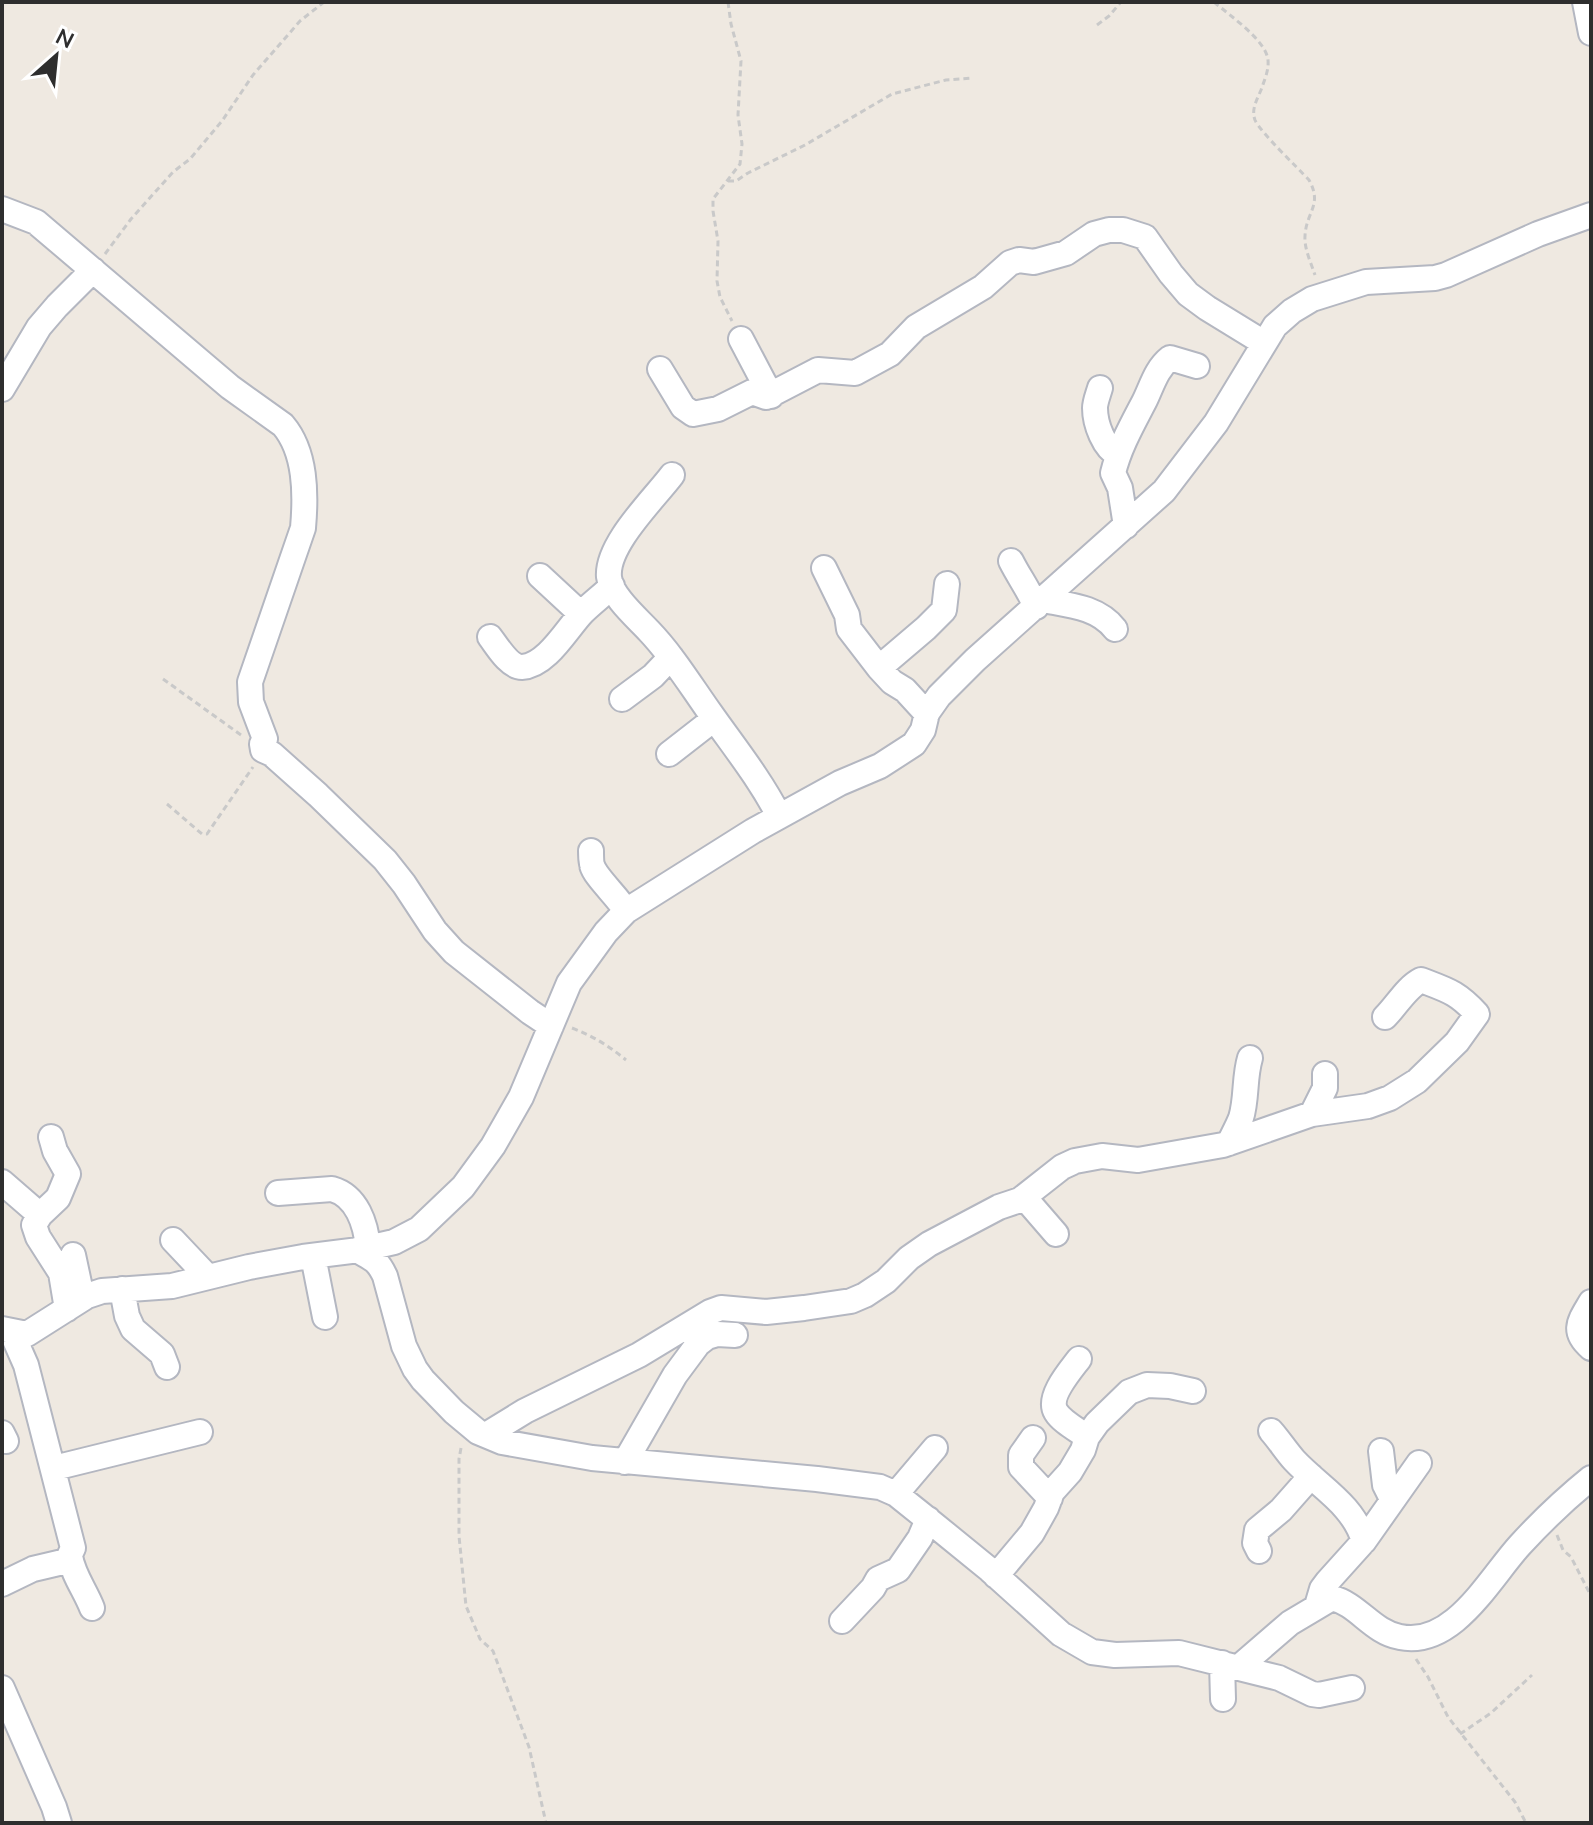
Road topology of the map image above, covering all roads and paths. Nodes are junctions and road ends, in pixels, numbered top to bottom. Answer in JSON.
{"nodes":[{"id":1,"x":324,"y":2,"type":"edge"},
{"id":2,"x":728,"y":2,"type":"edge"},
{"id":3,"x":1121,"y":2,"type":"edge"},
{"id":4,"x":1214,"y":2,"type":"edge"},
{"id":5,"x":1585,"y":2,"type":"edge"},
{"id":6,"x":1097,"y":25,"type":"dead end"},
{"id":7,"x":1591,"y":33,"type":"edge"},
{"id":8,"x":972,"y":78,"type":"dead end"},
{"id":9,"x":728,"y":181,"type":"junction"},
{"id":10,"x":2,"y":209,"type":"edge"},
{"id":11,"x":1591,"y":215,"type":"edge"},
{"id":12,"x":93,"y":270,"type":"junction"},
{"id":13,"x":1321,"y":296,"type":"junction"},
{"id":14,"x":741,"y":339,"type":"joint"},
{"id":15,"x":1264,"y":343,"type":"junction"},
{"id":16,"x":1197,"y":366,"type":"dead end"},
{"id":17,"x":660,"y":369,"type":"dead end"},
{"id":18,"x":1100,"y":388,"type":"dead end"},
{"id":19,"x":2,"y":389,"type":"edge"},
{"id":20,"x":771,"y":396,"type":"junction"},
{"id":21,"x":1118,"y":455,"type":"junction"},
{"id":22,"x":672,"y":475,"type":"dead end"},
{"id":23,"x":1126,"y":526,"type":"junction"},
{"id":24,"x":1011,"y":561,"type":"dead end"},
{"id":25,"x":824,"y":568,"type":"dead end"},
{"id":26,"x":540,"y":576,"type":"dead end"},
{"id":27,"x":947,"y":584,"type":"dead end"},
{"id":28,"x":612,"y":586,"type":"junction"},
{"id":29,"x":1040,"y":604,"type":"junction"},
{"id":30,"x":581,"y":614,"type":"junction"},
{"id":31,"x":1115,"y":629,"type":"dead end"},
{"id":32,"x":490,"y":637,"type":"dead end"},
{"id":33,"x":671,"y":657,"type":"junction"},
{"id":34,"x":879,"y":668,"type":"junction"},
{"id":35,"x":163,"y":679,"type":"dead end"},
{"id":36,"x":622,"y":699,"type":"dead end"},
{"id":37,"x":927,"y":714,"type":"junction"},
{"id":38,"x":714,"y":719,"type":"junction"},
{"id":39,"x":262,"y":747,"type":"junction"},
{"id":40,"x":669,"y":754,"type":"dead end"},
{"id":41,"x":167,"y":804,"type":"dead end"},
{"id":42,"x":779,"y":816,"type":"junction"},
{"id":43,"x":591,"y":851,"type":"dead end"},
{"id":44,"x":626,"y":911,"type":"junction"},
{"id":45,"x":1385,"y":1017,"type":"dead end"},
{"id":46,"x":552,"y":1023,"type":"junction"},
{"id":47,"x":1250,"y":1058,"type":"dead end"},
{"id":48,"x":626,"y":1060,"type":"dead end"},
{"id":49,"x":1325,"y":1074,"type":"dead end"},
{"id":50,"x":1312,"y":1114,"type":"junction"},
{"id":51,"x":51,"y":1137,"type":"dead end"},
{"id":52,"x":1229,"y":1143,"type":"junction"},
{"id":53,"x":2,"y":1182,"type":"edge"},
{"id":54,"x":278,"y":1193,"type":"dead end"},
{"id":55,"x":1024,"y":1197,"type":"junction"},
{"id":56,"x":40,"y":1215,"type":"junction"},
{"id":57,"x":1056,"y":1234,"type":"dead end"},
{"id":58,"x":173,"y":1240,"type":"dead end"},
{"id":59,"x":363,"y":1249,"type":"junction"},
{"id":60,"x":73,"y":1255,"type":"dead end"},
{"id":61,"x":313,"y":1256,"type":"junction"},
{"id":62,"x":208,"y":1277,"type":"junction"},
{"id":63,"x":122,"y":1289,"type":"junction"},
{"id":64,"x":1591,"y":1302,"type":"edge"},
{"id":65,"x":75,"y":1304,"type":"junction"},
{"id":66,"x":325,"y":1317,"type":"dead end"},
{"id":67,"x":7,"y":1330,"type":"edge"},
{"id":68,"x":735,"y":1335,"type":"dead end"},
{"id":69,"x":1591,"y":1348,"type":"edge"},
{"id":70,"x":1079,"y":1359,"type":"dead end"},
{"id":71,"x":167,"y":1367,"type":"dead end"},
{"id":72,"x":1193,"y":1391,"type":"dead end"},
{"id":73,"x":477,"y":1430,"type":"junction"},
{"id":74,"x":1271,"y":1431,"type":"dead end"},
{"id":75,"x":200,"y":1432,"type":"dead end"},
{"id":76,"x":1087,"y":1437,"type":"junction"},
{"id":77,"x":1033,"y":1438,"type":"dead end"},
{"id":78,"x":935,"y":1448,"type":"dead end"},
{"id":79,"x":1381,"y":1451,"type":"dead end"},
{"id":80,"x":625,"y":1462,"type":"junction"},
{"id":81,"x":1419,"y":1463,"type":"dead end"},
{"id":82,"x":54,"y":1468,"type":"junction"},
{"id":83,"x":1311,"y":1476,"type":"junction"},
{"id":84,"x":1591,"y":1478,"type":"edge"},
{"id":85,"x":896,"y":1494,"type":"junction"},
{"id":86,"x":1050,"y":1498,"type":"junction"},
{"id":87,"x":1392,"y":1499,"type":"junction"},
{"id":88,"x":928,"y":1519,"type":"junction"},
{"id":89,"x":1541,"y":1523,"type":"junction"},
{"id":90,"x":1364,"y":1541,"type":"junction"},
{"id":91,"x":1259,"y":1551,"type":"dead end"},
{"id":92,"x":70,"y":1556,"type":"junction"},
{"id":93,"x":996,"y":1576,"type":"junction"},
{"id":94,"x":2,"y":1584,"type":"edge"},
{"id":95,"x":1591,"y":1596,"type":"edge"},
{"id":96,"x":1317,"y":1606,"type":"junction"},
{"id":97,"x":92,"y":1608,"type":"dead end"},
{"id":98,"x":842,"y":1621,"type":"dead end"},
{"id":99,"x":1400,"y":1637,"type":"junction"},
{"id":100,"x":1231,"y":1665,"type":"junction"},
{"id":101,"x":1532,"y":1675,"type":"dead end"},
{"id":102,"x":2,"y":1688,"type":"edge"},
{"id":103,"x":1352,"y":1688,"type":"dead end"},
{"id":104,"x":1223,"y":1699,"type":"dead end"},
{"id":105,"x":1460,"y":1734,"type":"junction"},
{"id":106,"x":59,"y":1823,"type":"edge"},
{"id":107,"x":546,"y":1823,"type":"edge"},
{"id":108,"x":1526,"y":1823,"type":"edge"}],
"edges":[{"from":1,"to":12,"type":"path"},
{"from":2,"to":9,"type":"path"},
{"from":3,"to":6,"type":"path"},
{"from":4,"to":13,"type":"path"},
{"from":5,"to":7,"type":"street"},
{"from":8,"to":9,"type":"path"},
{"from":9,"to":14,"type":"path"},
{"from":10,"to":12,"type":"street"},
{"from":11,"to":13,"type":"street"},
{"from":12,"to":19,"type":"street"},
{"from":12,"to":39,"type":"street"},
{"from":13,"to":15,"type":"street"},
{"from":14,"to":20,"type":"street"},
{"from":15,"to":20,"type":"street"},
{"from":15,"to":23,"type":"street"},
{"from":16,"to":21,"type":"street"},
{"from":17,"to":20,"type":"street"},
{"from":18,"to":21,"type":"street"},
{"from":21,"to":23,"type":"street"},
{"from":22,"to":28,"type":"street"},
{"from":23,"to":29,"type":"street"},
{"from":24,"to":29,"type":"street"},
{"from":25,"to":34,"type":"street"},
{"from":26,"to":30,"type":"street"},
{"from":27,"to":34,"type":"street"},
{"from":28,"to":30,"type":"street"},
{"from":28,"to":33,"type":"street"},
{"from":29,"to":31,"type":"street"},
{"from":29,"to":37,"type":"street"},
{"from":30,"to":32,"type":"street"},
{"from":33,"to":36,"type":"street"},
{"from":33,"to":38,"type":"street"},
{"from":34,"to":37,"type":"street"},
{"from":35,"to":39,"type":"path"},
{"from":37,"to":42,"type":"street"},
{"from":38,"to":40,"type":"street"},
{"from":38,"to":42,"type":"street"},
{"from":39,"to":41,"type":"path"},
{"from":39,"to":46,"type":"street"},
{"from":42,"to":44,"type":"street"},
{"from":43,"to":44,"type":"street"},
{"from":44,"to":46,"type":"street"},
{"from":45,"to":50,"type":"street"},
{"from":46,"to":48,"type":"path"},
{"from":46,"to":59,"type":"street"},
{"from":47,"to":52,"type":"street"},
{"from":49,"to":50,"type":"street"},
{"from":50,"to":52,"type":"street"},
{"from":51,"to":56,"type":"street"},
{"from":52,"to":55,"type":"street"},
{"from":53,"to":56,"type":"street"},
{"from":54,"to":59,"type":"street"},
{"from":55,"to":57,"type":"street"},
{"from":55,"to":73,"type":"street"},
{"from":56,"to":65,"type":"street"},
{"from":58,"to":62,"type":"street"},
{"from":59,"to":61,"type":"street"},
{"from":59,"to":73,"type":"street"},
{"from":60,"to":65,"type":"street"},
{"from":61,"to":62,"type":"street"},
{"from":61,"to":66,"type":"street"},
{"from":62,"to":63,"type":"street"},
{"from":63,"to":65,"type":"street"},
{"from":63,"to":71,"type":"street"},
{"from":64,"to":69,"type":"street"},
{"from":65,"to":67,"type":"street"},
{"from":67,"to":82,"type":"street"},
{"from":68,"to":80,"type":"street"},
{"from":70,"to":76,"type":"street"},
{"from":72,"to":76,"type":"street"},
{"from":73,"to":80,"type":"street"},
{"from":73,"to":107,"type":"path"},
{"from":74,"to":83,"type":"street"},
{"from":75,"to":82,"type":"street"},
{"from":76,"to":86,"type":"street"},
{"from":77,"to":86,"type":"street"},
{"from":78,"to":85,"type":"street"},
{"from":79,"to":87,"type":"street"},
{"from":80,"to":85,"type":"street"},
{"from":81,"to":87,"type":"street"},
{"from":82,"to":92,"type":"street"},
{"from":83,"to":90,"type":"street"},
{"from":83,"to":91,"type":"street"},
{"from":84,"to":89,"type":"street"},
{"from":85,"to":88,"type":"street"},
{"from":86,"to":93,"type":"street"},
{"from":87,"to":90,"type":"street"},
{"from":88,"to":93,"type":"street"},
{"from":88,"to":98,"type":"street"},
{"from":89,"to":95,"type":"path"},
{"from":89,"to":99,"type":"street"},
{"from":90,"to":96,"type":"street"},
{"from":92,"to":94,"type":"street"},
{"from":92,"to":97,"type":"street"},
{"from":93,"to":100,"type":"street"},
{"from":96,"to":99,"type":"street"},
{"from":96,"to":100,"type":"street"},
{"from":99,"to":105,"type":"path"},
{"from":100,"to":103,"type":"street"},
{"from":100,"to":104,"type":"street"},
{"from":101,"to":105,"type":"path"},
{"from":102,"to":106,"type":"street"},
{"from":105,"to":108,"type":"path"}]}
